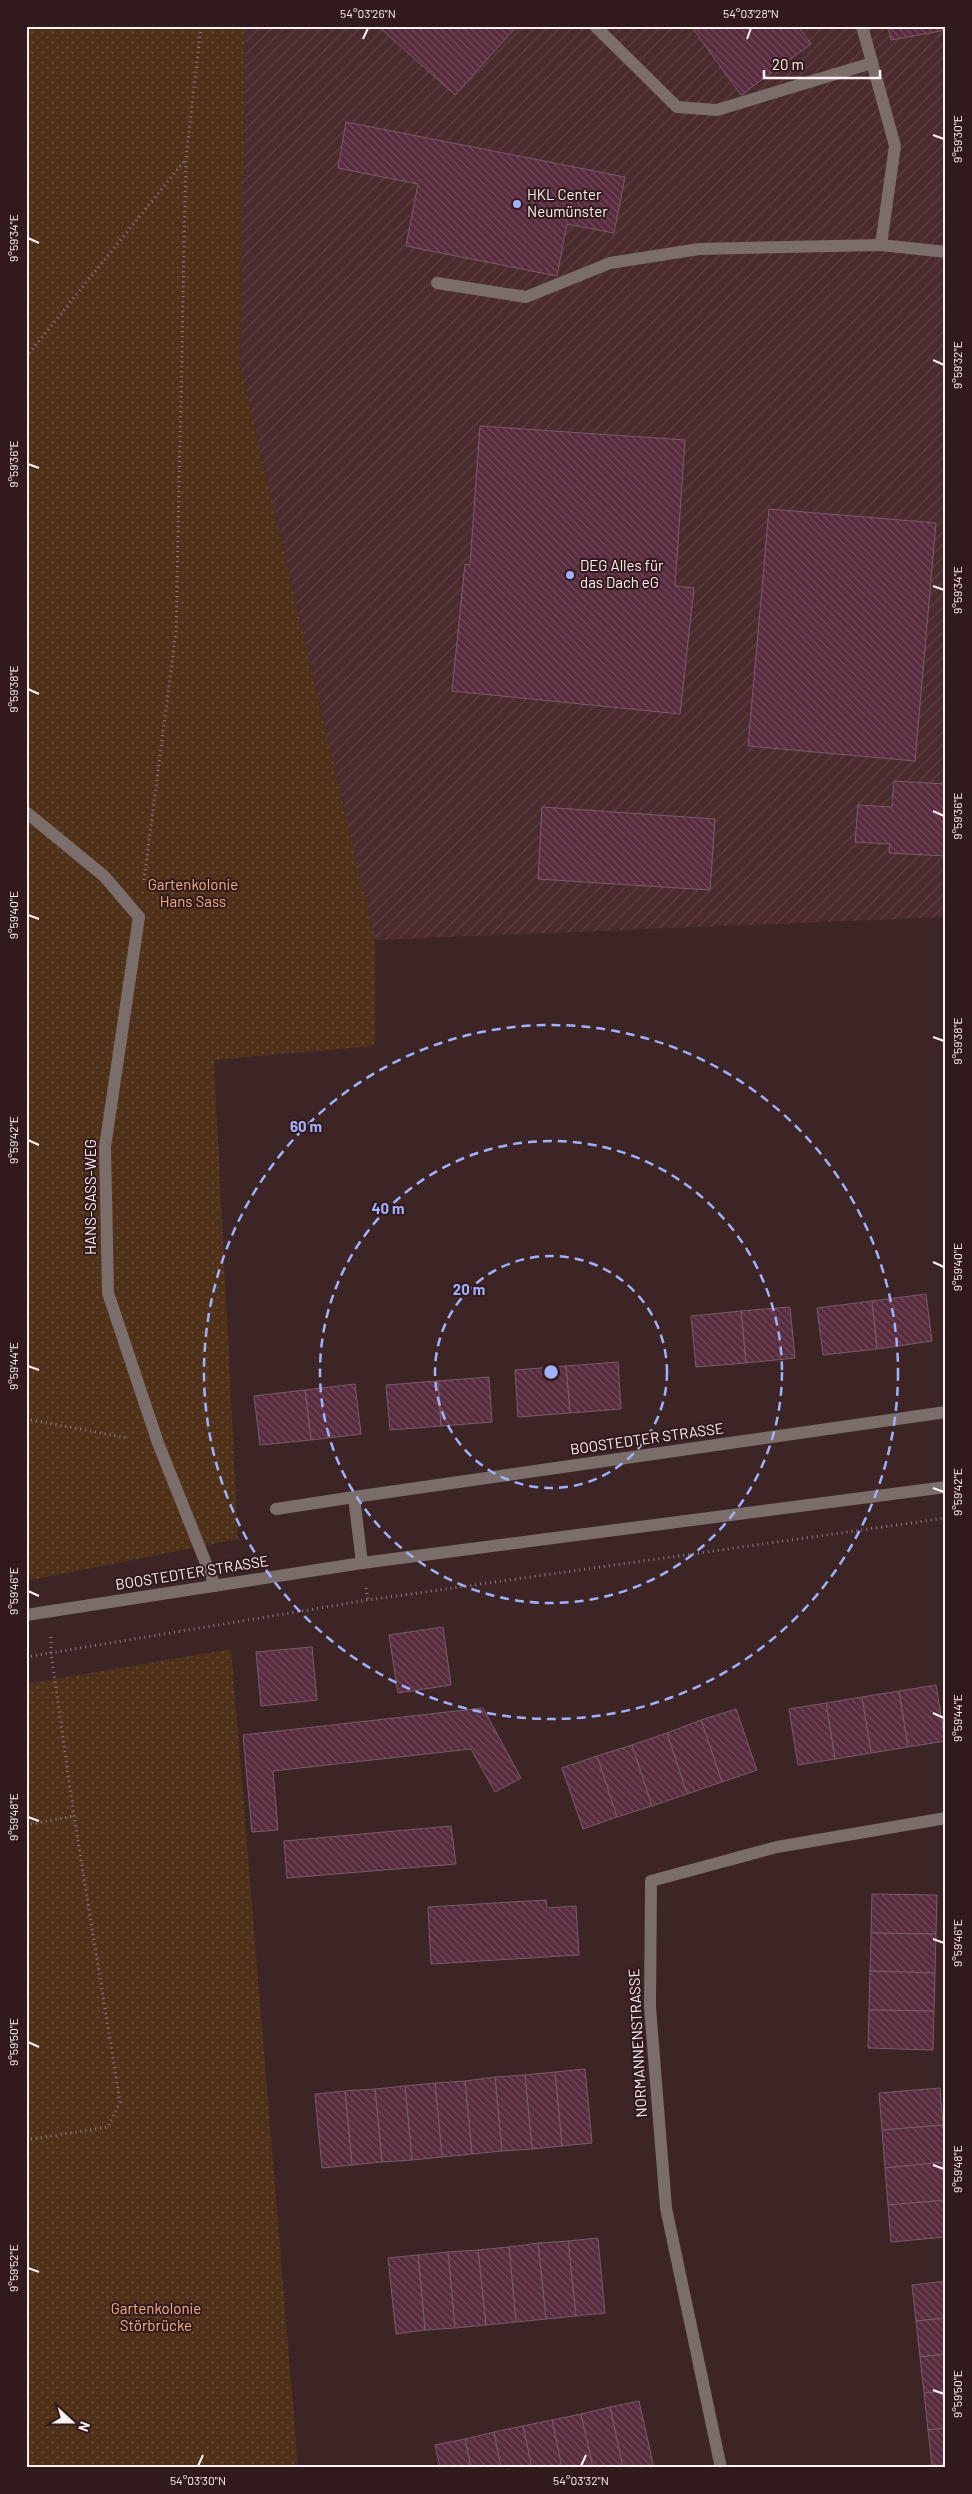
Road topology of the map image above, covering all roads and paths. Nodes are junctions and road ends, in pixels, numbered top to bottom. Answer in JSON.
{"nodes":[{"id":1,"x":202,"y":26,"type":"edge"},
{"id":2,"x":595,"y":26,"type":"edge"},
{"id":3,"x":862,"y":26,"type":"edge"},
{"id":4,"x":872,"y":63,"type":"junction"},
{"id":5,"x":186,"y":158,"type":"junction"},
{"id":6,"x":881,"y":245,"type":"junction"},
{"id":7,"x":946,"y":252,"type":"edge"},
{"id":8,"x":437,"y":282,"type":"dead end"},
{"id":9,"x":26,"y":357,"type":"edge"},
{"id":10,"x":26,"y":812,"type":"edge"},
{"id":11,"x":139,"y":917,"type":"junction"},
{"id":12,"x":946,"y":1412,"type":"edge"},
{"id":13,"x":26,"y":1419,"type":"edge"},
{"id":14,"x":158,"y":1443,"type":"junction"},
{"id":15,"x":946,"y":1487,"type":"edge"},
{"id":16,"x":354,"y":1497,"type":"junction"},
{"id":17,"x":276,"y":1509,"type":"dead end"},
{"id":18,"x":946,"y":1518,"type":"edge"},
{"id":19,"x":362,"y":1563,"type":"junction"},
{"id":20,"x":215,"y":1586,"type":"junction"},
{"id":21,"x":51,"y":1611,"type":"junction"},
{"id":22,"x":26,"y":1615,"type":"edge"},
{"id":23,"x":51,"y":1653,"type":"junction"},
{"id":24,"x":26,"y":1657,"type":"edge"},
{"id":25,"x":74,"y":1816,"type":"junction"},
{"id":26,"x":946,"y":1818,"type":"edge"},
{"id":27,"x":26,"y":1825,"type":"edge"},
{"id":28,"x":26,"y":2140,"type":"edge"},
{"id":29,"x":721,"y":2468,"type":"edge"}],
"edges":[{"from":1,"to":5,"type":"path"},
{"from":2,"to":4,"type":"street"},
{"from":3,"to":4,"type":"street"},
{"from":4,"to":6,"type":"street"},
{"from":5,"to":9,"type":"path"},
{"from":5,"to":11,"type":"path"},
{"from":6,"to":7,"type":"street"},
{"from":6,"to":8,"type":"street"},
{"from":10,"to":11,"type":"street"},
{"from":11,"to":14,"type":"street","name":"HANS-SASS-WEG"},
{"from":12,"to":16,"type":"street","name":"BOOSTEDTER STRASSE"},
{"from":13,"to":14,"type":"path"},
{"from":14,"to":20,"type":"street","name":"HANS-SASS-WEG"},
{"from":15,"to":19,"type":"street","name":"BOOSTEDTER STRASSE"},
{"from":16,"to":17,"type":"street","name":"BOOSTEDTER STRASSE"},
{"from":16,"to":19,"type":"street"},
{"from":18,"to":23,"type":"path"},
{"from":19,"to":20,"type":"street","name":"BOOSTEDTER STRASSE"},
{"from":20,"to":21,"type":"street","name":"BOOSTEDTER STRASSE"},
{"from":21,"to":22,"type":"street","name":"BOOSTEDTER STRASSE"},
{"from":21,"to":23,"type":"path"},
{"from":23,"to":24,"type":"path"},
{"from":23,"to":25,"type":"path"},
{"from":25,"to":27,"type":"path"},
{"from":25,"to":28,"type":"path"},
{"from":26,"to":29,"type":"street","name":"NORMANNENSTRASSE"}]}
